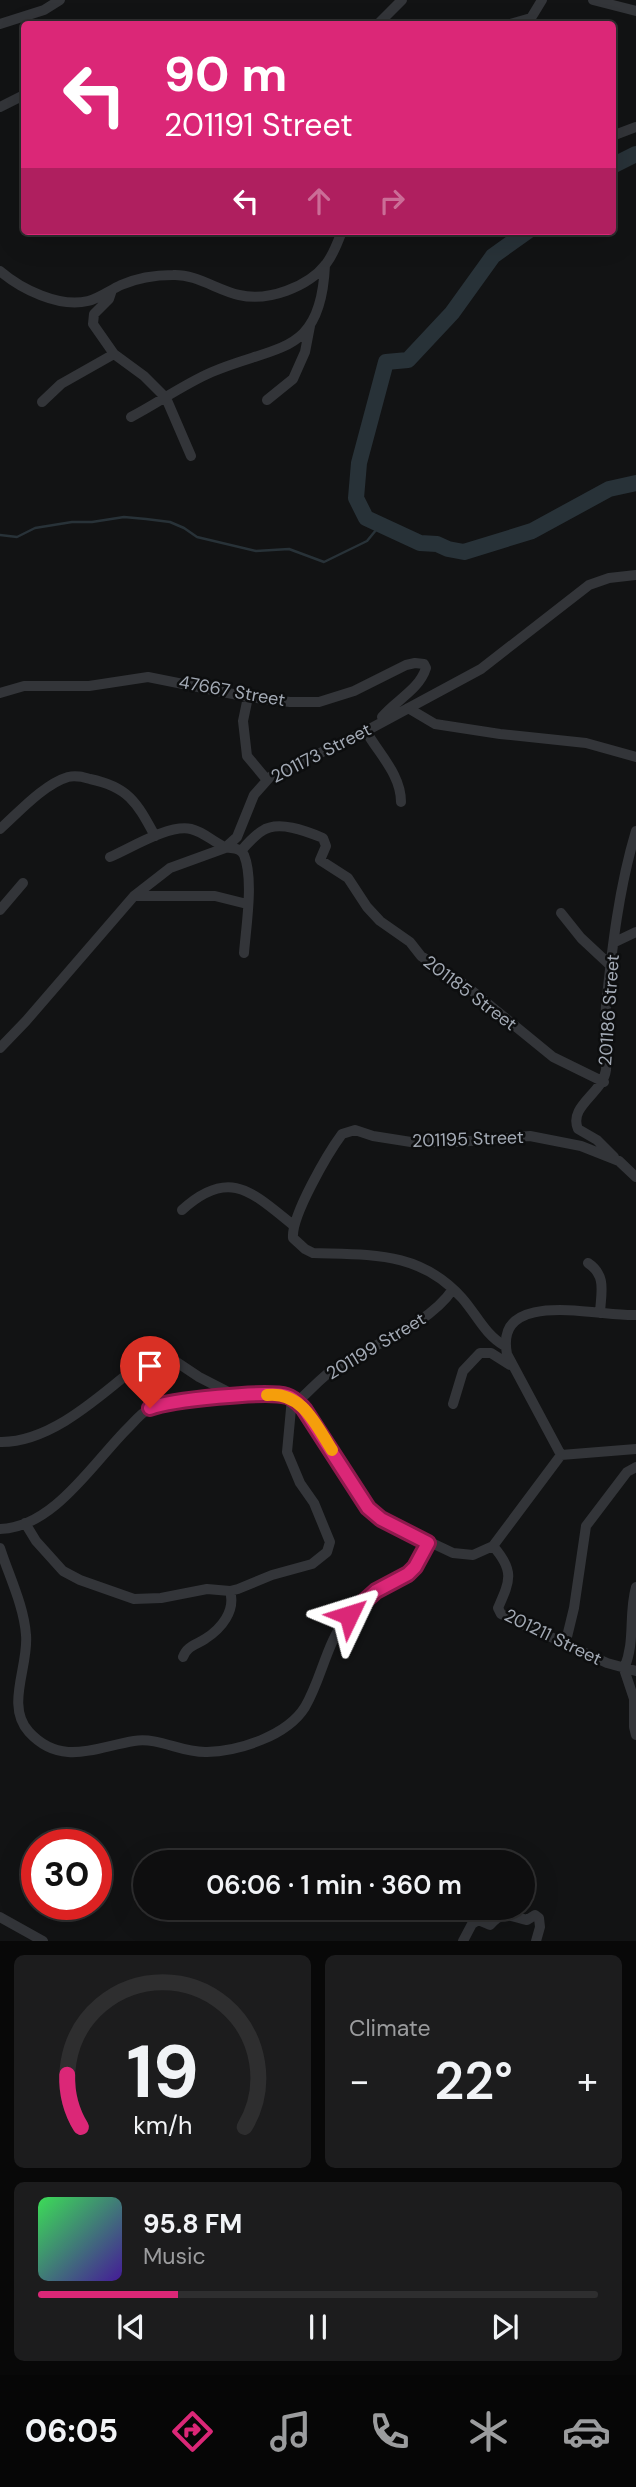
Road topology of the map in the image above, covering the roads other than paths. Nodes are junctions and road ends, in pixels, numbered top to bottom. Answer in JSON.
{"nodes":[{"id":1,"x":60,"y":0,"type":"edge"},
{"id":2,"x":402,"y":0,"type":"edge"},
{"id":3,"x":542,"y":0,"type":"edge"},
{"id":4,"x":593,"y":0,"type":"edge"},
{"id":5,"x":636,"y":11,"type":"edge"},
{"id":6,"x":381,"y":21,"type":"edge"},
{"id":7,"x":520,"y":21,"type":"edge"},
{"id":8,"x":0,"y":24,"type":"edge"},
{"id":9,"x":21,"y":96,"type":"edge"},
{"id":10,"x":0,"y":107,"type":"edge"},
{"id":11,"x":636,"y":127,"type":"edge"},
{"id":12,"x":616,"y":134,"type":"edge"},
{"id":13,"x":340,"y":235,"type":"edge"},
{"id":14,"x":325,"y":265,"type":"junction"},
{"id":15,"x":0,"y":271,"type":"edge"},
{"id":16,"x":112,"y":290,"type":"junction"},
{"id":17,"x":310,"y":326,"type":"junction"},
{"id":18,"x":114,"y":354,"type":"junction"},
{"id":19,"x":166,"y":398,"type":"junction"},
{"id":20,"x":267,"y":400,"type":"dead end"},
{"id":21,"x":42,"y":402,"type":"dead end"},
{"id":22,"x":131,"y":417,"type":"dead end"},
{"id":23,"x":191,"y":456,"type":"dead end"},
{"id":24,"x":636,"y":575,"type":"edge"},
{"id":25,"x":0,"y":693,"type":"edge"},
{"id":26,"x":248,"y":697,"type":"junction"},
{"id":27,"x":408,"y":708,"type":"junction"},
{"id":28,"x":387,"y":719,"type":"junction"},
{"id":29,"x":366,"y":731,"type":"junction"},
{"id":30,"x":636,"y":757,"type":"edge"},
{"id":31,"x":267,"y":779,"type":"junction"},
{"id":32,"x":401,"y":802,"type":"dead end"},
{"id":33,"x":0,"y":829,"type":"edge"},
{"id":34,"x":636,"y":831,"type":"edge"},
{"id":35,"x":155,"y":836,"type":"junction"},
{"id":36,"x":226,"y":847,"type":"junction"},
{"id":37,"x":240,"y":851,"type":"junction"},
{"id":38,"x":110,"y":857,"type":"dead end"},
{"id":39,"x":23,"y":883,"type":"dead end"},
{"id":40,"x":134,"y":896,"type":"junction"},
{"id":41,"x":247,"y":904,"type":"junction"},
{"id":42,"x":0,"y":911,"type":"edge"},
{"id":43,"x":561,"y":914,"type":"dead end"},
{"id":44,"x":636,"y":932,"type":"edge"},
{"id":45,"x":615,"y":942,"type":"junction"},
{"id":46,"x":244,"y":953,"type":"dead end"},
{"id":47,"x":611,"y":966,"type":"junction"},
{"id":48,"x":0,"y":1048,"type":"edge"},
{"id":49,"x":604,"y":1082,"type":"junction"},
{"id":50,"x":619,"y":1161,"type":"junction"},
{"id":51,"x":636,"y":1177,"type":"edge"},
{"id":52,"x":182,"y":1210,"type":"dead end"},
{"id":53,"x":293,"y":1225,"type":"junction"},
{"id":54,"x":588,"y":1262,"type":"dead end"},
{"id":55,"x":453,"y":1289,"type":"junction"},
{"id":56,"x":600,"y":1313,"type":"junction"},
{"id":57,"x":636,"y":1315,"type":"edge"},
{"id":58,"x":505,"y":1346,"type":"junction"},
{"id":59,"x":513,"y":1367,"type":"junction"},
{"id":60,"x":238,"y":1397,"type":"junction"},
{"id":61,"x":295,"y":1400,"type":"junction"},
{"id":62,"x":453,"y":1404,"type":"dead end"},
{"id":63,"x":0,"y":1442,"type":"edge"},
{"id":64,"x":636,"y":1449,"type":"edge"},
{"id":65,"x":561,"y":1455,"type":"junction"},
{"id":66,"x":635,"y":1471,"type":"edge"},
{"id":67,"x":25,"y":1523,"type":"junction"},
{"id":68,"x":0,"y":1529,"type":"edge"},
{"id":69,"x":428,"y":1543,"type":"junction"},
{"id":70,"x":493,"y":1546,"type":"junction"},
{"id":71,"x":0,"y":1548,"type":"edge"},
{"id":72,"x":636,"y":1587,"type":"edge"},
{"id":73,"x":230,"y":1591,"type":"junction"},
{"id":74,"x":565,"y":1645,"type":"junction"},
{"id":75,"x":183,"y":1657,"type":"dead end"},
{"id":76,"x":630,"y":1670,"type":"edge"},
{"id":77,"x":636,"y":1735,"type":"edge"},
{"id":78,"x":0,"y":1917,"type":"edge"},
{"id":79,"x":43,"y":1941,"type":"edge"},
{"id":80,"x":463,"y":1941,"type":"edge"},
{"id":81,"x":536,"y":1941,"type":"edge"}],
"edges":[{"from":1,"to":8,"type":"street"},
{"from":2,"to":6,"type":"street"},
{"from":3,"to":7,"type":"street"},
{"from":4,"to":5,"type":"street"},
{"from":9,"to":10,"type":"street"},
{"from":11,"to":12,"type":"street"},
{"from":13,"to":14,"type":"street"},
{"from":14,"to":16,"type":"street"},
{"from":14,"to":17,"type":"street"},
{"from":15,"to":16,"type":"street"},
{"from":16,"to":18,"type":"street"},
{"from":17,"to":19,"type":"street"},
{"from":17,"to":20,"type":"street"},
{"from":18,"to":19,"type":"street"},
{"from":18,"to":21,"type":"street"},
{"from":19,"to":22,"type":"street"},
{"from":19,"to":23,"type":"street"},
{"from":24,"to":27,"type":"street","name":"201173 Street"},
{"from":25,"to":26,"type":"street","name":"47667 Street"},
{"from":26,"to":28,"type":"street","name":"47667 Street"},
{"from":26,"to":31,"type":"street"},
{"from":27,"to":28,"type":"street","name":"201173 Street"},
{"from":27,"to":30,"type":"street"},
{"from":28,"to":29,"type":"street","name":"201173 Street"},
{"from":29,"to":31,"type":"street","name":"201173 Street"},
{"from":29,"to":32,"type":"street"},
{"from":31,"to":36,"type":"street","name":"201173 Street"},
{"from":33,"to":35,"type":"street"},
{"from":34,"to":45,"type":"street","name":"201186 Street"},
{"from":35,"to":36,"type":"street"},
{"from":35,"to":38,"type":"street"},
{"from":36,"to":37,"type":"street"},
{"from":36,"to":40,"type":"street"},
{"from":37,"to":41,"type":"street"},
{"from":37,"to":49,"type":"street","name":"201185 Street"},
{"from":39,"to":42,"type":"street"},
{"from":40,"to":41,"type":"street"},
{"from":40,"to":48,"type":"street"},
{"from":41,"to":46,"type":"street"},
{"from":43,"to":47,"type":"street"},
{"from":44,"to":45,"type":"street"},
{"from":45,"to":47,"type":"street","name":"201186 Street"},
{"from":47,"to":49,"type":"street","name":"201186 Street"},
{"from":49,"to":50,"type":"street","name":"201186 Street"},
{"from":50,"to":51,"type":"street","name":"201195 Street"},
{"from":50,"to":53,"type":"street","name":"201195 Street"},
{"from":52,"to":53,"type":"street"},
{"from":53,"to":55,"type":"street"},
{"from":54,"to":56,"type":"street"},
{"from":55,"to":58,"type":"street"},
{"from":55,"to":61,"type":"street","name":"201199 Street"},
{"from":56,"to":57,"type":"street"},
{"from":56,"to":58,"type":"street"},
{"from":58,"to":59,"type":"street"},
{"from":59,"to":62,"type":"street"},
{"from":59,"to":65,"type":"street"},
{"from":60,"to":61,"type":"street"},
{"from":60,"to":63,"type":"street"},
{"from":60,"to":67,"type":"street"},
{"from":61,"to":69,"type":"street"},
{"from":61,"to":73,"type":"street"},
{"from":64,"to":65,"type":"street"},
{"from":65,"to":70,"type":"street"},
{"from":66,"to":74,"type":"street"},
{"from":67,"to":68,"type":"street"},
{"from":67,"to":73,"type":"street"},
{"from":69,"to":70,"type":"street"},
{"from":69,"to":71,"type":"street"},
{"from":70,"to":74,"type":"street","name":"201211 Street"},
{"from":72,"to":76,"type":"street"},
{"from":73,"to":75,"type":"street"},
{"from":74,"to":76,"type":"street","name":"201211 Street"},
{"from":76,"to":77,"type":"street"},
{"from":78,"to":79,"type":"street"},
{"from":80,"to":81,"type":"street"}]}
